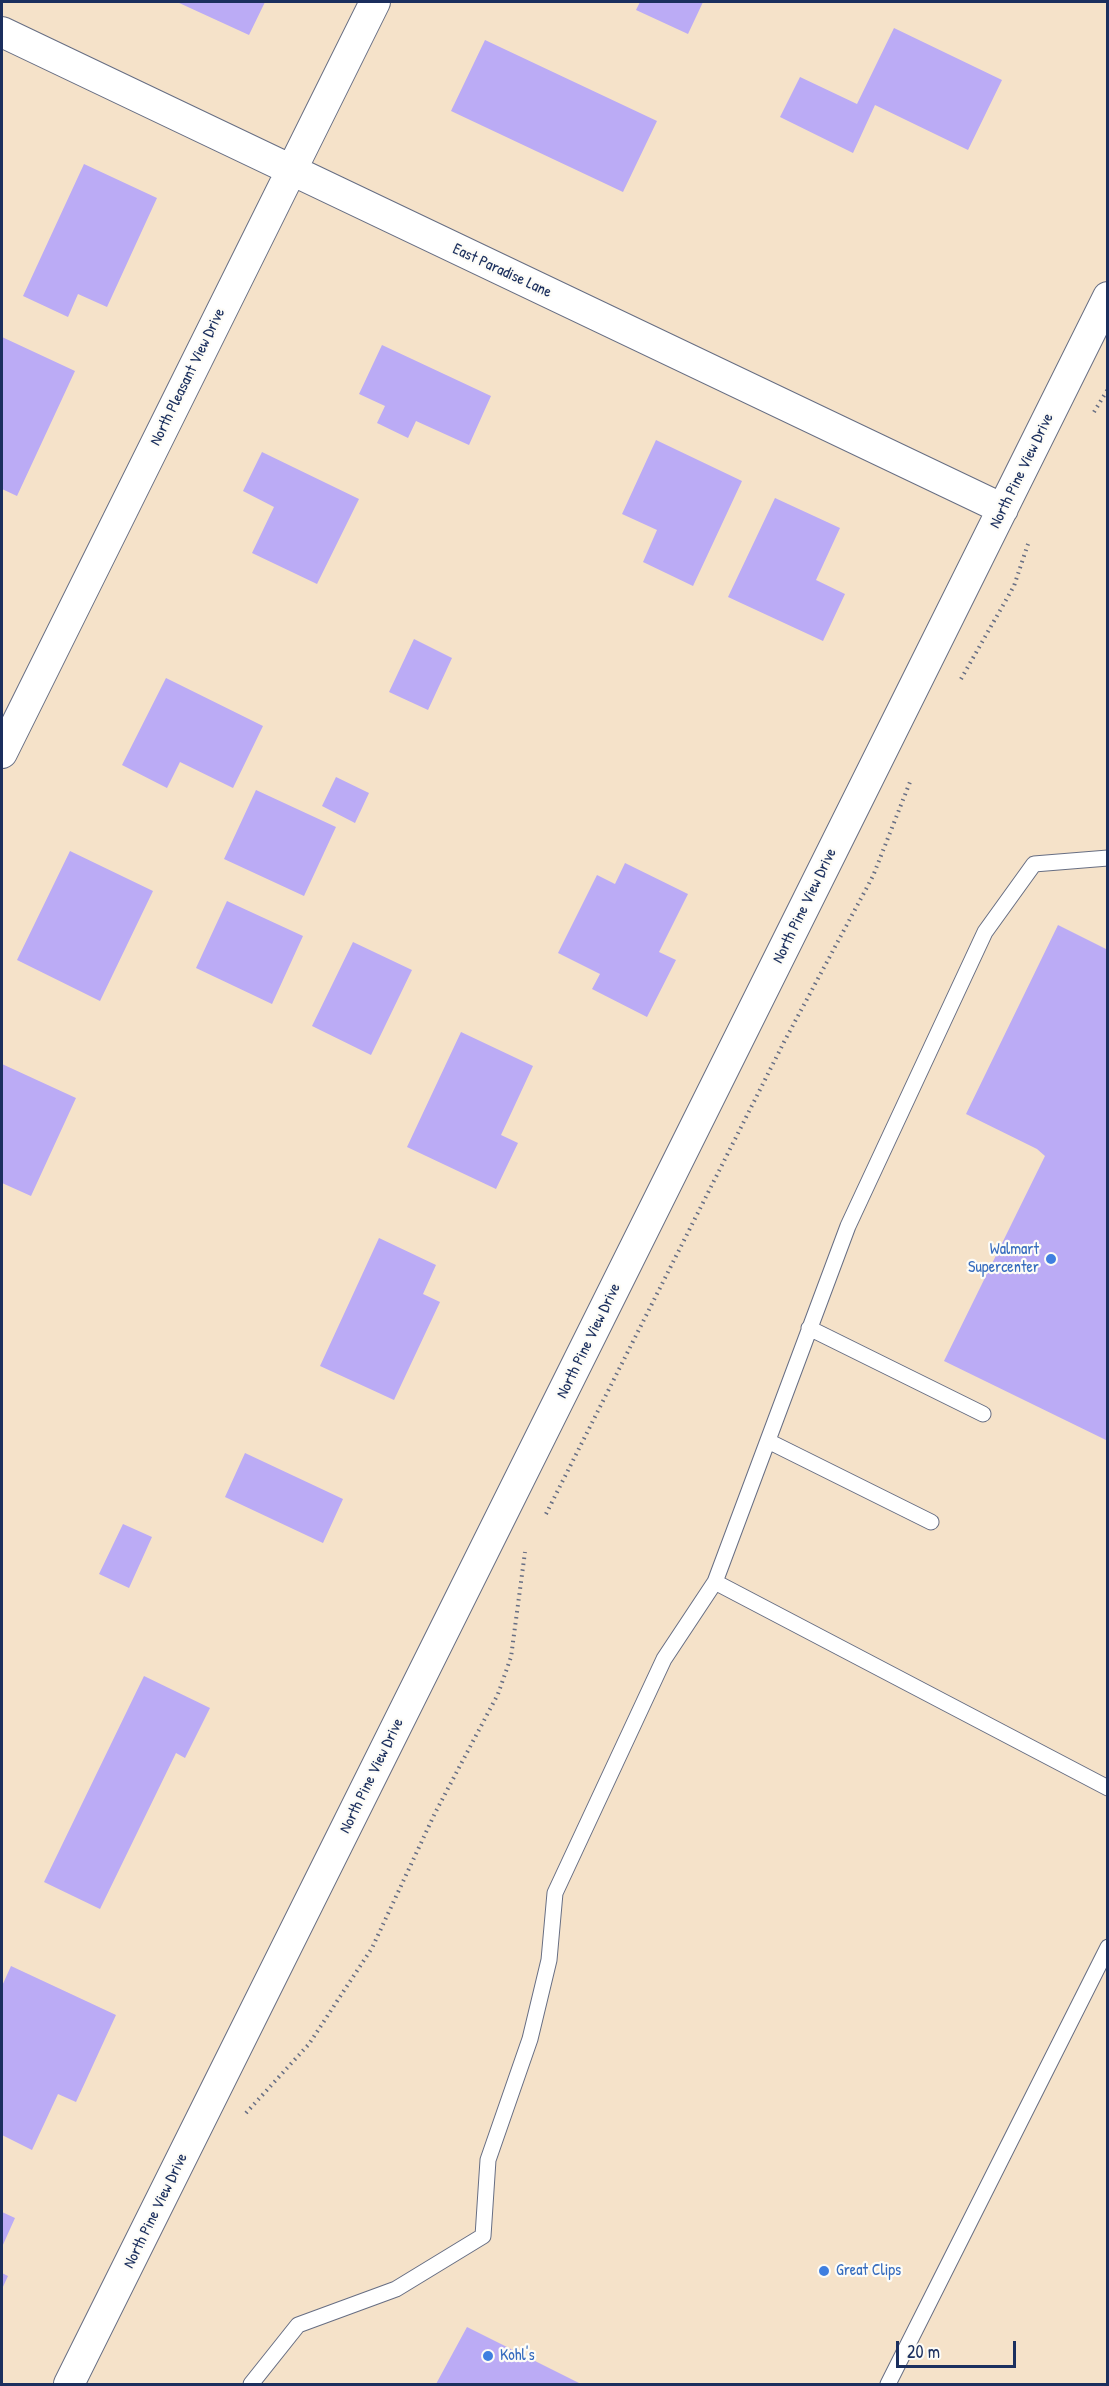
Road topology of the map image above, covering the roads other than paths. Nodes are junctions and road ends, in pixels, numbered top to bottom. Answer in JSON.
{"nodes":[{"id":1,"x":375,"y":2,"type":"edge"},
{"id":2,"x":2,"y":32,"type":"edge"},
{"id":3,"x":291,"y":171,"type":"junction"},
{"id":4,"x":1107,"y":297,"type":"edge"},
{"id":5,"x":1003,"y":509,"type":"junction"},
{"id":6,"x":2,"y":753,"type":"edge"},
{"id":7,"x":1107,"y":858,"type":"edge"},
{"id":8,"x":809,"y":1328,"type":"junction"},
{"id":9,"x":983,"y":1414,"type":"dead end"},
{"id":10,"x":768,"y":1441,"type":"junction"},
{"id":11,"x":931,"y":1522,"type":"dead end"},
{"id":12,"x":715,"y":1582,"type":"junction"},
{"id":13,"x":1107,"y":1788,"type":"edge"},
{"id":14,"x":1107,"y":1947,"type":"edge"},
{"id":15,"x":69,"y":2385,"type":"edge"},
{"id":16,"x":251,"y":2385,"type":"edge"},
{"id":17,"x":888,"y":2385,"type":"edge"}],
"edges":[{"from":1,"to":3,"type":"street","name":"North Pleasant View Drive"},
{"from":2,"to":3,"type":"street","name":"East Paradise Lane"},
{"from":3,"to":5,"type":"street","name":"East Paradise Lane"},
{"from":3,"to":6,"type":"street","name":"North Pleasant View Drive"},
{"from":4,"to":5,"type":"street","name":"North Pine View Drive"},
{"from":5,"to":15,"type":"street","name":"North Pine View Drive"},
{"from":7,"to":8,"type":"lane"},
{"from":8,"to":9,"type":"lane"},
{"from":8,"to":10,"type":"lane"},
{"from":10,"to":11,"type":"lane"},
{"from":10,"to":12,"type":"lane"},
{"from":12,"to":13,"type":"lane"},
{"from":12,"to":16,"type":"lane"},
{"from":14,"to":17,"type":"lane"}]}
